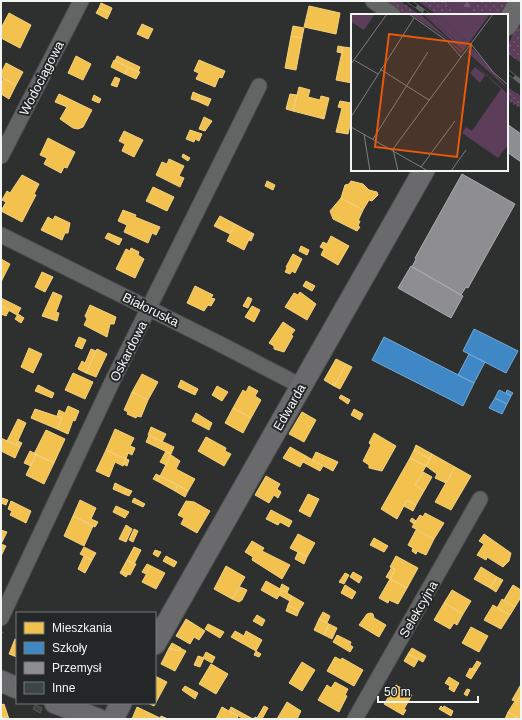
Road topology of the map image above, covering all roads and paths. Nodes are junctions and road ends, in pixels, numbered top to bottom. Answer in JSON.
{"nodes":[{"id":1,"x":81,"y":1,"type":"edge"},
{"id":2,"x":373,"y":1,"type":"edge"},
{"id":3,"x":520,"y":1,"type":"edge"},
{"id":4,"x":392,"y":14,"type":"edge"},
{"id":5,"x":508,"y":22,"type":"edge"},
{"id":6,"x":259,"y":86,"type":"dead end"},
{"id":7,"x":508,"y":100,"type":"edge"},
{"id":8,"x":521,"y":108,"type":"edge"},
{"id":9,"x":1,"y":156,"type":"edge"},
{"id":10,"x":423,"y":171,"type":"edge"},
{"id":11,"x":1,"y":235,"type":"edge"},
{"id":12,"x":150,"y":308,"type":"junction"},
{"id":13,"x":300,"y":386,"type":"junction"},
{"id":14,"x":480,"y":499,"type":"dead end"},
{"id":15,"x":1,"y":618,"type":"edge"},
{"id":16,"x":156,"y":642,"type":"edge"},
{"id":17,"x":1,"y":682,"type":"edge"},
{"id":18,"x":16,"y":688,"type":"edge"},
{"id":19,"x":58,"y":704,"type":"edge"},
{"id":20,"x":121,"y":704,"type":"edge"},
{"id":21,"x":98,"y":719,"type":"edge"},
{"id":22,"x":113,"y":719,"type":"edge"},
{"id":23,"x":355,"y":719,"type":"edge"}],
"edges":[{"from":1,"to":9,"type":"street","name":"Wodociągowa"},
{"from":2,"to":4,"type":"street"},
{"from":3,"to":5,"type":"street"},
{"from":6,"to":12,"type":"street","name":"Oskardowa"},
{"from":7,"to":8,"type":"path"},
{"from":10,"to":13,"type":"street","name":"Edwarda"},
{"from":11,"to":12,"type":"street","name":"Białoruska"},
{"from":12,"to":13,"type":"street","name":"Białoruska"},
{"from":12,"to":15,"type":"street","name":"Oskardowa"},
{"from":13,"to":16,"type":"street","name":"Edwarda"},
{"from":14,"to":23,"type":"street","name":"Selekcyjna"},
{"from":17,"to":18,"type":"street"},
{"from":19,"to":21,"type":"street"},
{"from":20,"to":22,"type":"street"}]}
